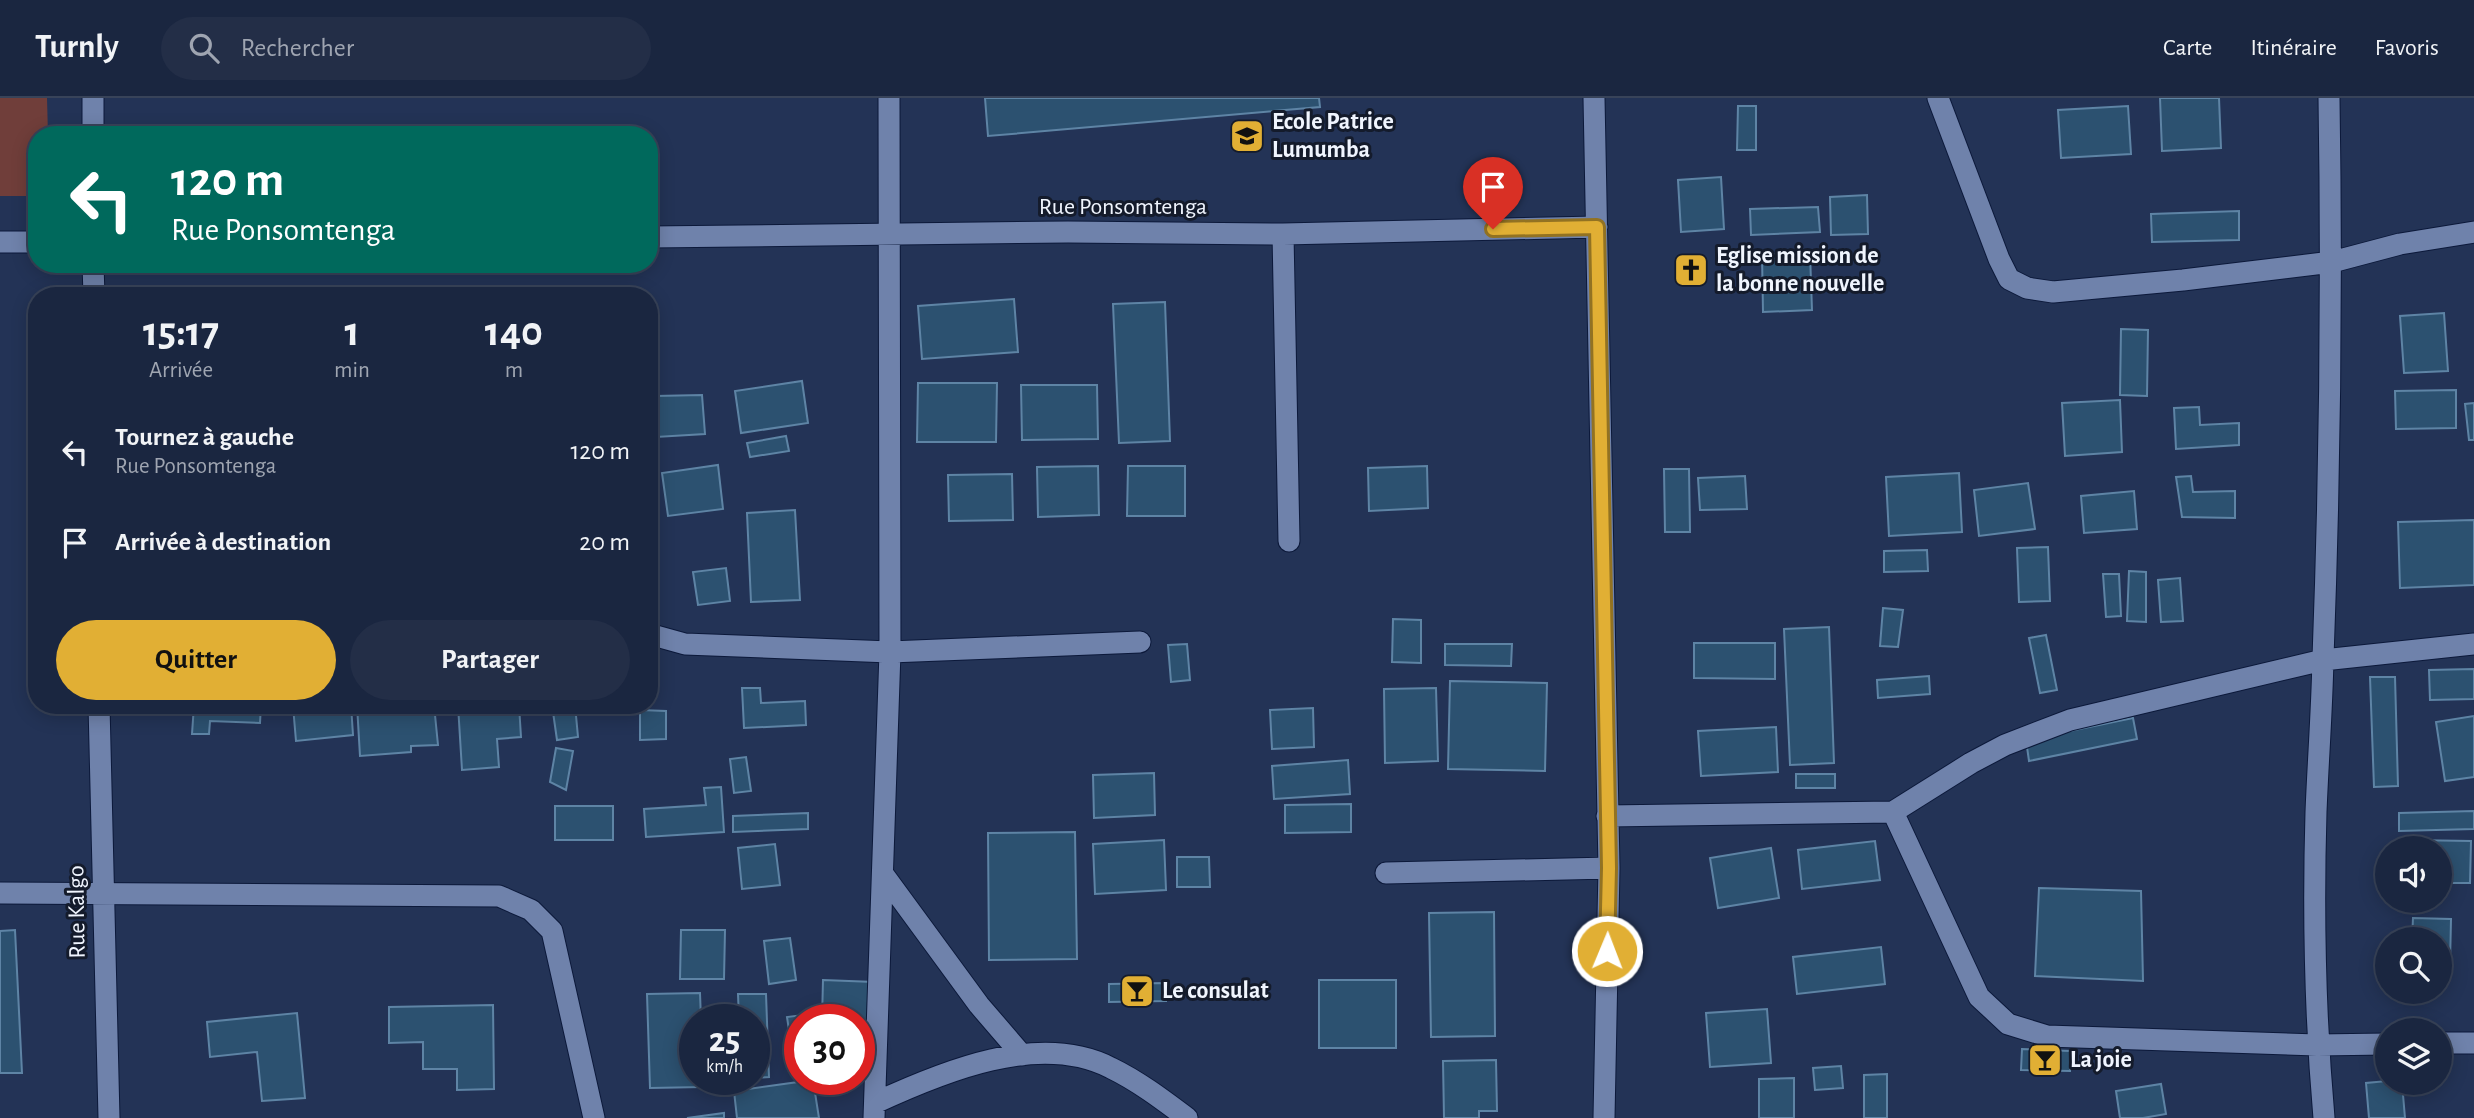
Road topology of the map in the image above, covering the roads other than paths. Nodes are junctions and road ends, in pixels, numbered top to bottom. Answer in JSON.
{"nodes":[{"id":1,"x":93,"y":98,"type":"edge"},
{"id":2,"x":889,"y":98,"type":"edge"},
{"id":3,"x":1594,"y":98,"type":"edge"},
{"id":4,"x":1938,"y":98,"type":"edge"},
{"id":5,"x":2329,"y":98,"type":"edge"},
{"id":6,"x":93,"y":126,"type":"edge"},
{"id":7,"x":1597,"y":227,"type":"junction"},
{"id":8,"x":2474,"y":232,"type":"edge"},
{"id":9,"x":1283,"y":234,"type":"junction"},
{"id":10,"x":891,"y":235,"type":"junction"},
{"id":11,"x":658,"y":237,"type":"edge"},
{"id":12,"x":0,"y":242,"type":"edge"},
{"id":13,"x":28,"y":242,"type":"edge"},
{"id":14,"x":2332,"y":262,"type":"junction"},
{"id":15,"x":1289,"y":541,"type":"dead end"},
{"id":16,"x":658,"y":636,"type":"edge"},
{"id":17,"x":1140,"y":642,"type":"dead end"},
{"id":18,"x":2474,"y":644,"type":"edge"},
{"id":19,"x":890,"y":652,"type":"junction"},
{"id":20,"x":2323,"y":660,"type":"junction"},
{"id":21,"x":99,"y":714,"type":"edge"},
{"id":22,"x":1893,"y":812,"type":"junction"},
{"id":23,"x":1607,"y":816,"type":"junction"},
{"id":24,"x":1609,"y":868,"type":"junction"},
{"id":25,"x":1386,"y":873,"type":"dead end"},
{"id":26,"x":883,"y":874,"type":"junction"},
{"id":27,"x":0,"y":893,"type":"edge"},
{"id":28,"x":103,"y":895,"type":"junction"},
{"id":29,"x":2474,"y":1043,"type":"edge"},
{"id":30,"x":2375,"y":1044,"type":"edge"},
{"id":31,"x":2452,"y":1044,"type":"edge"},
{"id":32,"x":2317,"y":1045,"type":"junction"},
{"id":33,"x":1022,"y":1055,"type":"junction"},
{"id":34,"x":875,"y":1111,"type":"edge"},
{"id":35,"x":109,"y":1118,"type":"edge"},
{"id":36,"x":594,"y":1118,"type":"edge"},
{"id":37,"x":1186,"y":1118,"type":"edge"},
{"id":38,"x":1604,"y":1118,"type":"edge"},
{"id":39,"x":2324,"y":1118,"type":"edge"}],
"edges":[{"from":1,"to":6,"type":"street"},
{"from":2,"to":10,"type":"street"},
{"from":3,"to":7,"type":"street"},
{"from":4,"to":14,"type":"street"},
{"from":5,"to":14,"type":"street"},
{"from":7,"to":9,"type":"street","name":"Rue Ponsomtenga"},
{"from":7,"to":23,"type":"street"},
{"from":8,"to":14,"type":"street"},
{"from":9,"to":10,"type":"street","name":"Rue Ponsomtenga"},
{"from":9,"to":15,"type":"street"},
{"from":10,"to":11,"type":"street","name":"Rue Ponsomtenga"},
{"from":10,"to":19,"type":"street"},
{"from":12,"to":13,"type":"street"},
{"from":14,"to":20,"type":"street"},
{"from":16,"to":19,"type":"street"},
{"from":17,"to":19,"type":"street"},
{"from":18,"to":20,"type":"street"},
{"from":19,"to":26,"type":"street"},
{"from":20,"to":22,"type":"street"},
{"from":20,"to":32,"type":"street"},
{"from":21,"to":28,"type":"street","name":"Rue Kalgo"},
{"from":22,"to":23,"type":"street"},
{"from":22,"to":32,"type":"street"},
{"from":23,"to":24,"type":"street"},
{"from":24,"to":25,"type":"street"},
{"from":24,"to":38,"type":"street"},
{"from":26,"to":33,"type":"street"},
{"from":26,"to":34,"type":"street"},
{"from":27,"to":28,"type":"street"},
{"from":28,"to":35,"type":"street","name":"Rue Kalgo"},
{"from":28,"to":36,"type":"street"},
{"from":29,"to":31,"type":"street"},
{"from":30,"to":32,"type":"street"},
{"from":32,"to":39,"type":"street"},
{"from":33,"to":34,"type":"street"},
{"from":33,"to":37,"type":"street"}]}
